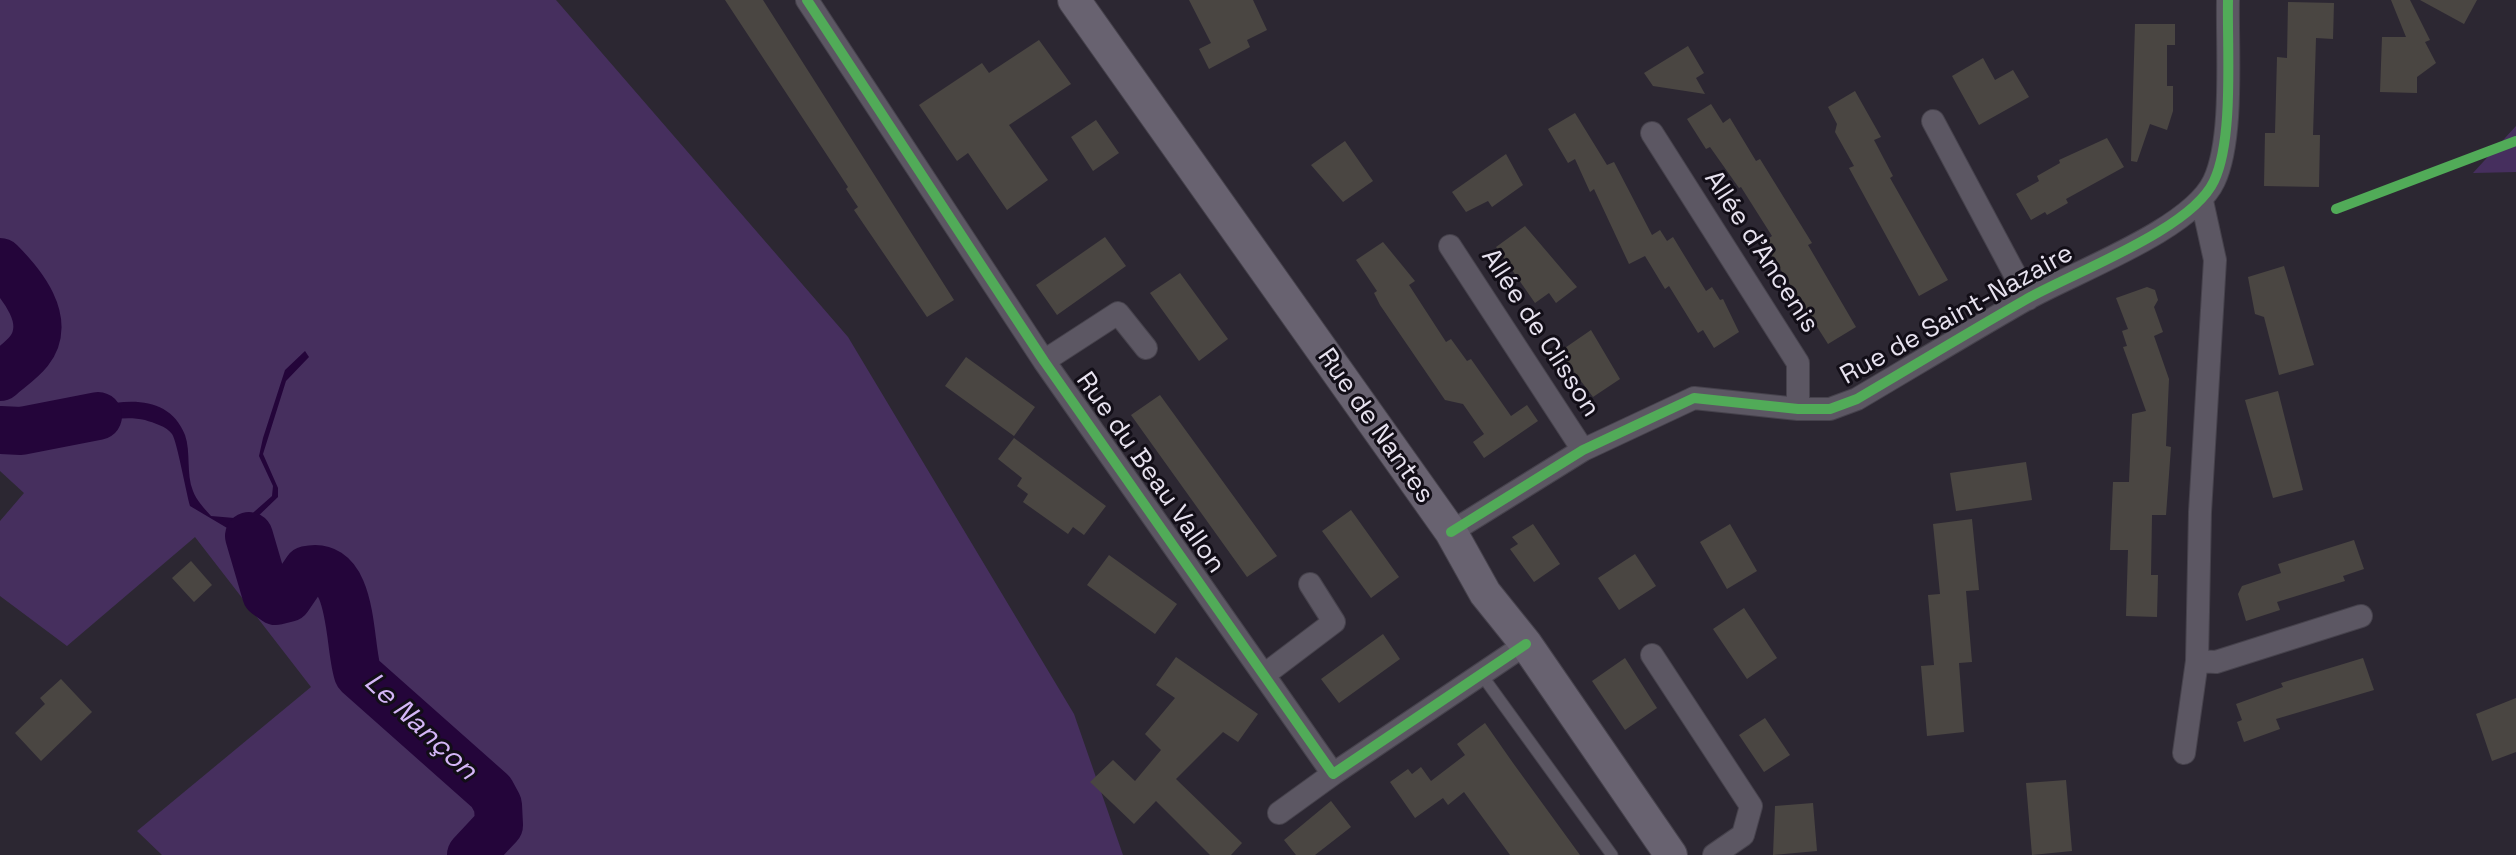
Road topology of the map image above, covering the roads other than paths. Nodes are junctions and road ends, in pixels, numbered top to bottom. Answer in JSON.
{"nodes":[{"id":1,"x":807,"y":0,"type":"edge"},
{"id":2,"x":1074,"y":0,"type":"edge"},
{"id":3,"x":2228,"y":0,"type":"edge"},
{"id":4,"x":1933,"y":121,"type":"dead end"},
{"id":5,"x":1652,"y":133,"type":"dead end"},
{"id":6,"x":2202,"y":201,"type":"junction"},
{"id":7,"x":1450,"y":246,"type":"dead end"},
{"id":8,"x":2028,"y":299,"type":"junction"},
{"id":9,"x":1146,"y":348,"type":"dead end"},
{"id":10,"x":1044,"y":361,"type":"junction"},
{"id":11,"x":1798,"y":409,"type":"junction"},
{"id":12,"x":1583,"y":450,"type":"junction"},
{"id":13,"x":1451,"y":532,"type":"junction"},
{"id":14,"x":1310,"y":584,"type":"dead end"},
{"id":15,"x":2361,"y":616,"type":"dead end"},
{"id":16,"x":1526,"y":644,"type":"junction"},
{"id":17,"x":1652,"y":655,"type":"dead end"},
{"id":18,"x":2197,"y":661,"type":"junction"},
{"id":19,"x":1481,"y":674,"type":"junction"},
{"id":20,"x":1264,"y":675,"type":"junction"},
{"id":21,"x":2184,"y":753,"type":"dead end"},
{"id":22,"x":1333,"y":774,"type":"junction"},
{"id":23,"x":1279,"y":813,"type":"dead end"},
{"id":24,"x":1612,"y":855,"type":"edge"},
{"id":25,"x":1671,"y":855,"type":"edge"},
{"id":26,"x":1714,"y":855,"type":"edge"}],
"edges":[{"from":1,"to":10,"type":"street","name":"Rue du Beau Vallon"},
{"from":2,"to":13,"type":"main road","name":"Rue de Nantes"},
{"from":3,"to":6,"type":"street","name":"Rue de Saint-Nazaire"},
{"from":4,"to":8,"type":"street"},
{"from":5,"to":11,"type":"street","name":"Allée d'Ancenis"},
{"from":6,"to":8,"type":"street","name":"Rue de Saint-Nazaire"},
{"from":6,"to":18,"type":"street"},
{"from":7,"to":12,"type":"street","name":"Allée de Clisson"},
{"from":8,"to":11,"type":"street","name":"Rue de Saint-Nazaire"},
{"from":9,"to":10,"type":"street","name":"Rue du Beau Vallon"},
{"from":10,"to":20,"type":"street","name":"Rue du Beau Vallon"},
{"from":11,"to":12,"type":"street","name":"Rue de Saint-Nazaire"},
{"from":12,"to":13,"type":"street","name":"Rue de Saint-Nazaire"},
{"from":13,"to":16,"type":"main road","name":"Rue de Nantes"},
{"from":14,"to":20,"type":"street"},
{"from":15,"to":18,"type":"street"},
{"from":16,"to":19,"type":"street"},
{"from":16,"to":25,"type":"main road","name":"Rue de Nantes"},
{"from":17,"to":26,"type":"street"},
{"from":18,"to":21,"type":"street"},
{"from":19,"to":22,"type":"street"},
{"from":19,"to":24,"type":"lane"},
{"from":20,"to":22,"type":"street","name":"Rue du Beau Vallon"},
{"from":22,"to":23,"type":"street"}]}
